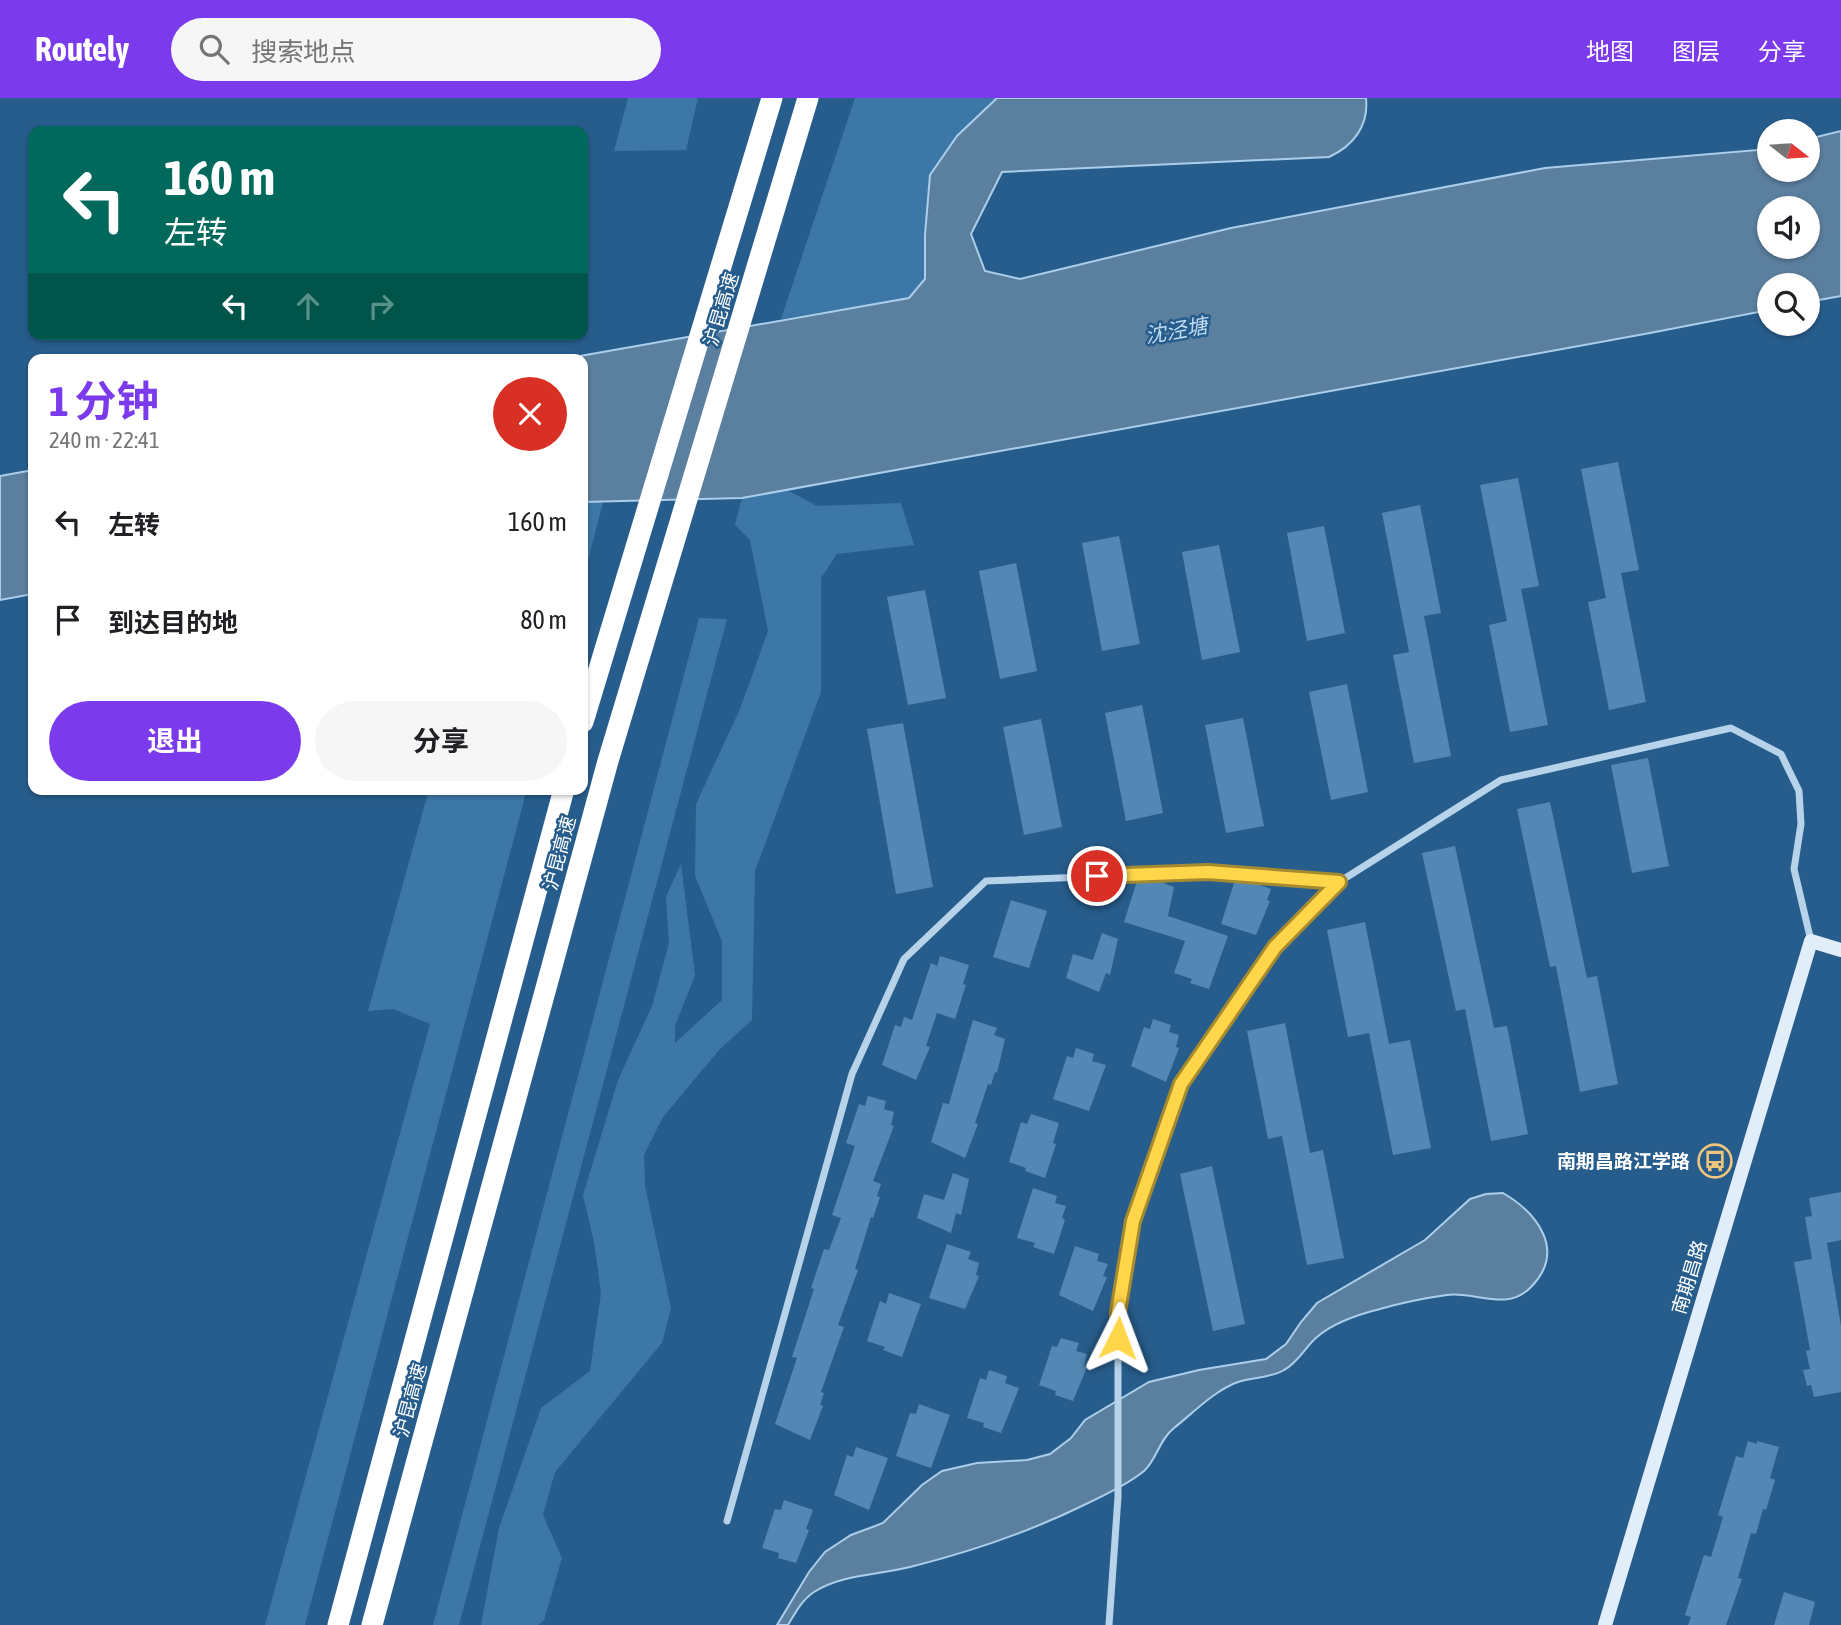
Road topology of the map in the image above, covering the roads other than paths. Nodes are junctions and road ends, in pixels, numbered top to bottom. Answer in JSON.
{"nodes":[{"id":1,"x":772,"y":98,"type":"edge"},
{"id":2,"x":808,"y":98,"type":"edge"},
{"id":3,"x":588,"y":705,"type":"edge"},
{"id":4,"x":562,"y":795,"type":"edge"},
{"id":5,"x":1339,"y":882,"type":"junction"},
{"id":6,"x":1811,"y":941,"type":"junction"},
{"id":7,"x":1841,"y":950,"type":"edge"},
{"id":8,"x":727,"y":1521,"type":"dead end"},
{"id":9,"x":338,"y":1625,"type":"edge"},
{"id":10,"x":372,"y":1625,"type":"edge"},
{"id":11,"x":1109,"y":1625,"type":"edge"},
{"id":12,"x":1605,"y":1625,"type":"edge"}],
"edges":[{"from":1,"to":3,"type":"highway","name":"沪昆高速"},
{"from":2,"to":10,"type":"highway","name":"沪昆高速"},
{"from":4,"to":9,"type":"highway","name":"沪昆高速"},
{"from":5,"to":6,"type":"street"},
{"from":5,"to":8,"type":"street"},
{"from":5,"to":11,"type":"street"},
{"from":6,"to":7,"type":"main road"},
{"from":6,"to":12,"type":"main road","name":"南期昌路"}]}
